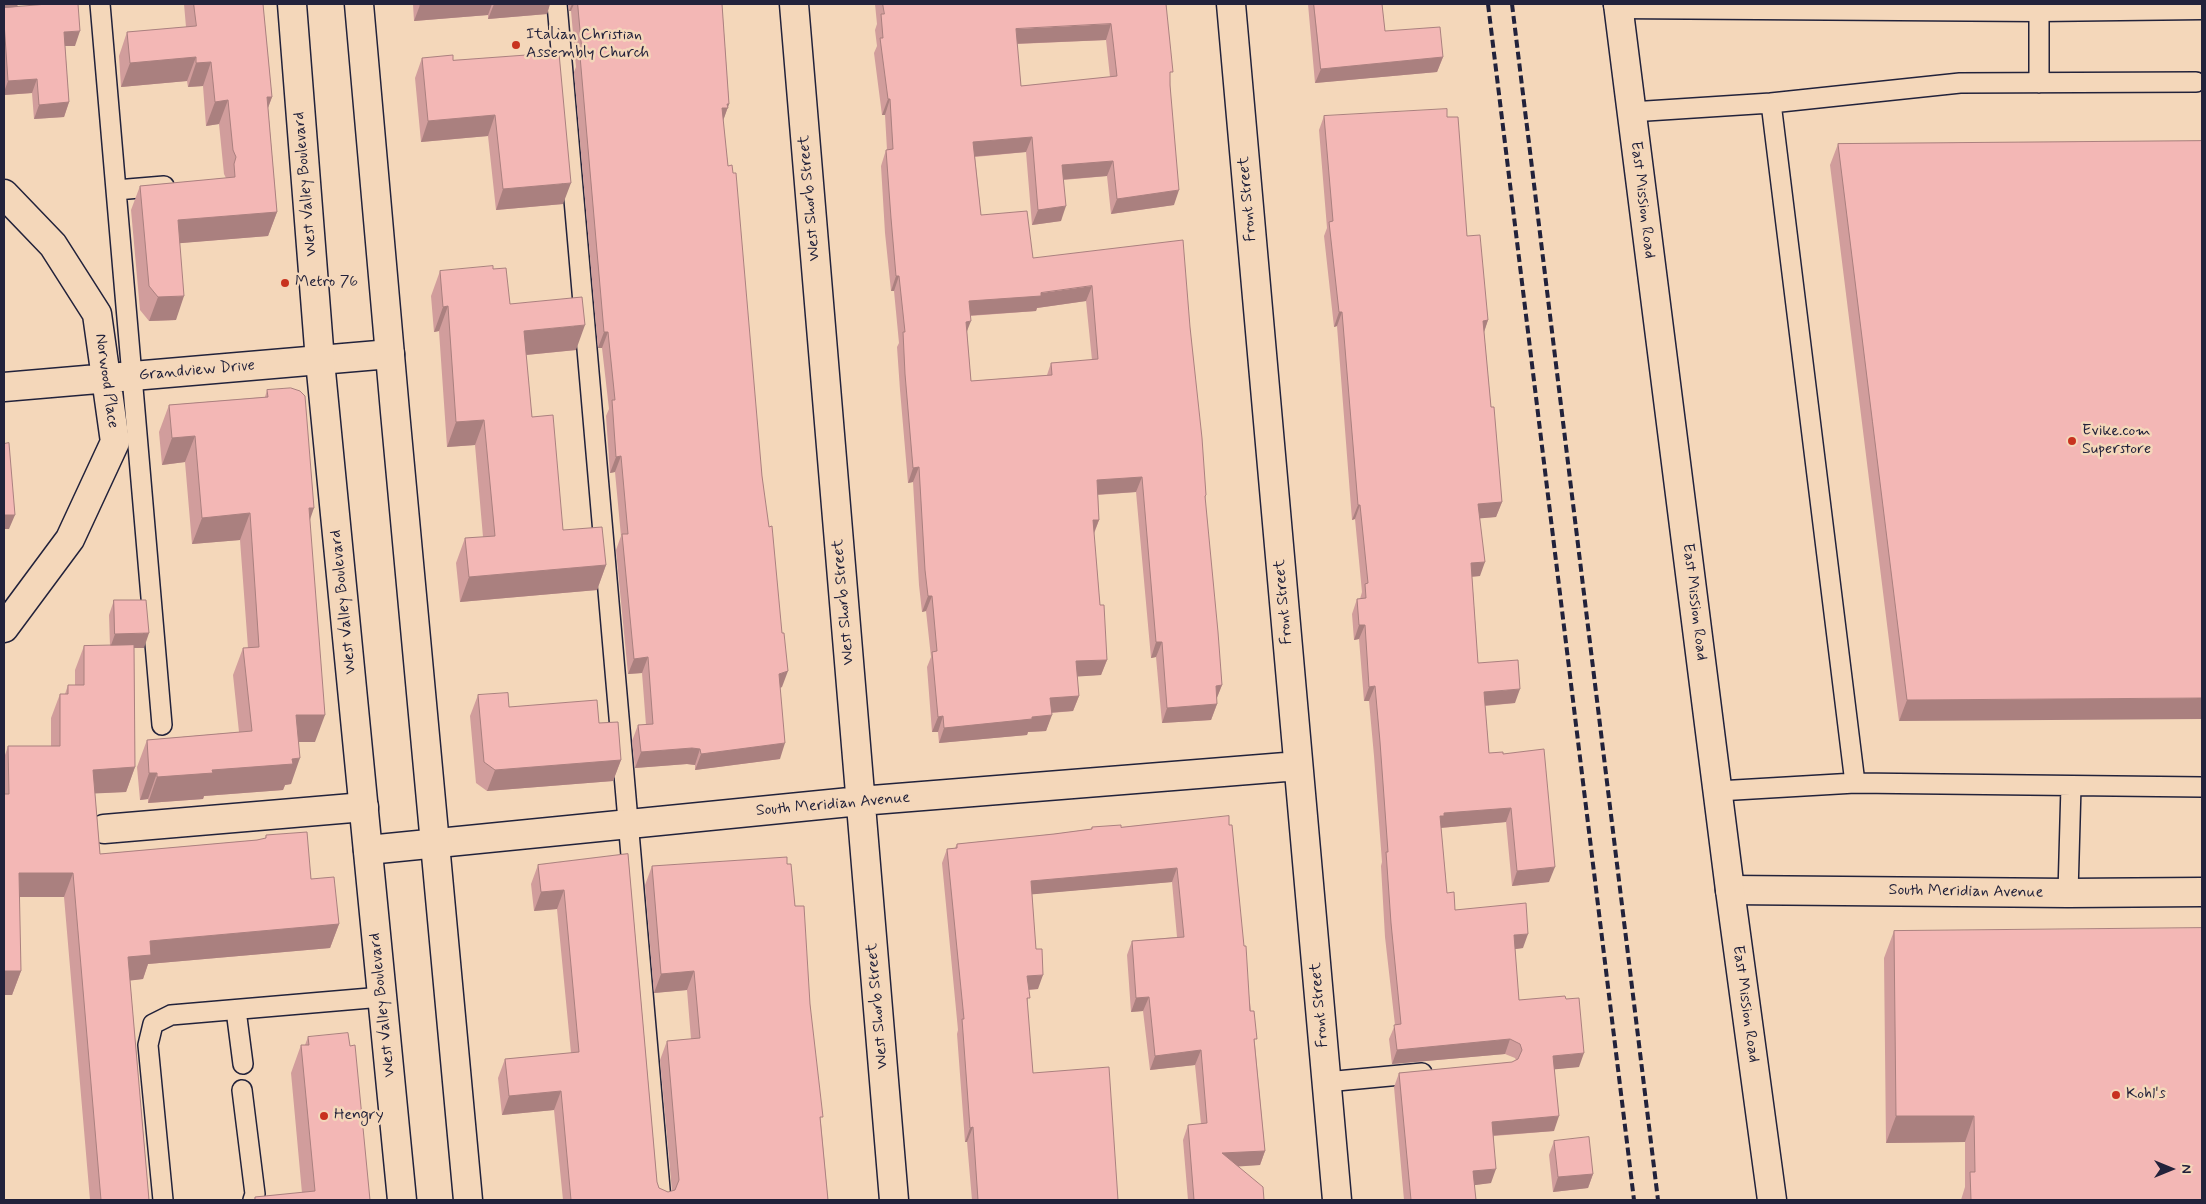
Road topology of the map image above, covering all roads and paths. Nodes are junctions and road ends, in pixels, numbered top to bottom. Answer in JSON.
{"nodes":[{"id":1,"x":100,"y":4,"type":"edge"},
{"id":2,"x":292,"y":4,"type":"edge"},
{"id":3,"x":359,"y":4,"type":"edge"},
{"id":4,"x":557,"y":4,"type":"edge"},
{"id":5,"x":794,"y":4,"type":"edge"},
{"id":6,"x":1231,"y":4,"type":"edge"},
{"id":7,"x":1618,"y":4,"type":"edge"},
{"id":8,"x":2153,"y":5,"type":"edge"},
{"id":9,"x":2202,"y":5,"type":"edge"},
{"id":10,"x":2039,"y":7,"type":"junction"},
{"id":11,"x":2196,"y":82,"type":"dead end"},
{"id":12,"x":2039,"y":83,"type":"junction"},
{"id":13,"x":1771,"y":103,"type":"junction"},
{"id":14,"x":1631,"y":112,"type":"junction"},
{"id":15,"x":186,"y":184,"type":"edge"},
{"id":16,"x":116,"y":190,"type":"junction"},
{"id":17,"x":4,"y":194,"type":"edge"},
{"id":18,"x":390,"y":354,"type":"junction"},
{"id":19,"x":320,"y":361,"type":"junction"},
{"id":20,"x":119,"y":378,"type":"junction"},
{"id":21,"x":4,"y":387,"type":"edge"},
{"id":22,"x":4,"y":628,"type":"edge"},
{"id":23,"x":162,"y":725,"type":"dead end"},
{"id":24,"x":1298,"y":766,"type":"junction"},
{"id":25,"x":1855,"y":784,"type":"junction"},
{"id":26,"x":2070,"y":786,"type":"junction"},
{"id":27,"x":2202,"y":787,"type":"edge"},
{"id":28,"x":1718,"y":791,"type":"junction"},
{"id":29,"x":860,"y":801,"type":"junction"},
{"id":30,"x":364,"y":807,"type":"junction"},
{"id":31,"x":629,"y":824,"type":"junction"},
{"id":32,"x":104,"y":829,"type":"dead end"},
{"id":33,"x":435,"y":843,"type":"junction"},
{"id":34,"x":368,"y":850,"type":"junction"},
{"id":35,"x":1730,"y":890,"type":"junction"},
{"id":36,"x":2202,"y":892,"type":"edge"},
{"id":37,"x":2068,"y":893,"type":"junction"},
{"id":38,"x":382,"y":998,"type":"junction"},
{"id":39,"x":236,"y":1010,"type":"junction"},
{"id":40,"x":243,"y":1064,"type":"dead end"},
{"id":41,"x":1440,"y":1072,"type":"edge"},
{"id":42,"x":1326,"y":1082,"type":"junction"},
{"id":43,"x":242,"y":1090,"type":"dead end"},
{"id":44,"x":163,"y":1200,"type":"edge"},
{"id":45,"x":253,"y":1200,"type":"edge"},
{"id":46,"x":402,"y":1200,"type":"edge"},
{"id":47,"x":468,"y":1200,"type":"edge"},
{"id":48,"x":662,"y":1200,"type":"edge"},
{"id":49,"x":894,"y":1200,"type":"edge"},
{"id":50,"x":1337,"y":1200,"type":"edge"},
{"id":51,"x":1772,"y":1200,"type":"edge"}],
"edges":[{"from":1,"to":16,"type":"lane"},
{"from":2,"to":19,"type":"street","name":"West Valley Boulevard"},
{"from":3,"to":18,"type":"street"},
{"from":4,"to":31,"type":"lane"},
{"from":5,"to":29,"type":"street","name":"West Shorb Street"},
{"from":6,"to":24,"type":"street","name":"Front Street"},
{"from":7,"to":10,"type":"street"},
{"from":7,"to":14,"type":"street","name":"East Mission Road"},
{"from":8,"to":9,"type":"street"},
{"from":8,"to":10,"type":"street"},
{"from":10,"to":12,"type":"lane"},
{"from":11,"to":12,"type":"lane"},
{"from":12,"to":13,"type":"lane"},
{"from":13,"to":14,"type":"lane"},
{"from":13,"to":25,"type":"lane"},
{"from":14,"to":28,"type":"street","name":"East Mission Road"},
{"from":15,"to":16,"type":"lane"},
{"from":16,"to":20,"type":"lane"},
{"from":17,"to":20,"type":"street","name":"Norwood Place"},
{"from":18,"to":19,"type":"street","name":"Grandview Drive"},
{"from":18,"to":33,"type":"street"},
{"from":19,"to":20,"type":"street","name":"Grandview Drive"},
{"from":19,"to":30,"type":"street","name":"West Valley Boulevard"},
{"from":20,"to":21,"type":"street","name":"Grandview Drive"},
{"from":20,"to":22,"type":"street","name":"Norwood Place"},
{"from":20,"to":23,"type":"lane"},
{"from":24,"to":29,"type":"street","name":"South Meridian Avenue"},
{"from":24,"to":42,"type":"street","name":"Front Street"},
{"from":25,"to":26,"type":"lane"},
{"from":25,"to":28,"type":"lane"},
{"from":26,"to":27,"type":"lane"},
{"from":26,"to":37,"type":"lane"},
{"from":28,"to":35,"type":"street","name":"East Mission Road"},
{"from":29,"to":31,"type":"street","name":"South Meridian Avenue"},
{"from":29,"to":49,"type":"street","name":"West Shorb Street"},
{"from":30,"to":32,"type":"street"},
{"from":30,"to":34,"type":"street","name":"West Valley Boulevard"},
{"from":31,"to":33,"type":"street","name":"South Meridian Avenue"},
{"from":31,"to":48,"type":"lane"},
{"from":33,"to":34,"type":"street","name":"South Meridian Avenue"},
{"from":33,"to":47,"type":"street"},
{"from":34,"to":38,"type":"street","name":"West Valley Boulevard"},
{"from":35,"to":37,"type":"street","name":"South Meridian Avenue"},
{"from":35,"to":51,"type":"street","name":"East Mission Road"},
{"from":36,"to":37,"type":"street","name":"South Meridian Avenue"},
{"from":38,"to":39,"type":"lane"},
{"from":38,"to":46,"type":"street","name":"West Valley Boulevard"},
{"from":39,"to":40,"type":"lane"},
{"from":39,"to":44,"type":"lane"},
{"from":41,"to":42,"type":"lane"},
{"from":42,"to":50,"type":"street","name":"Front Street"},
{"from":43,"to":45,"type":"lane"}]}
